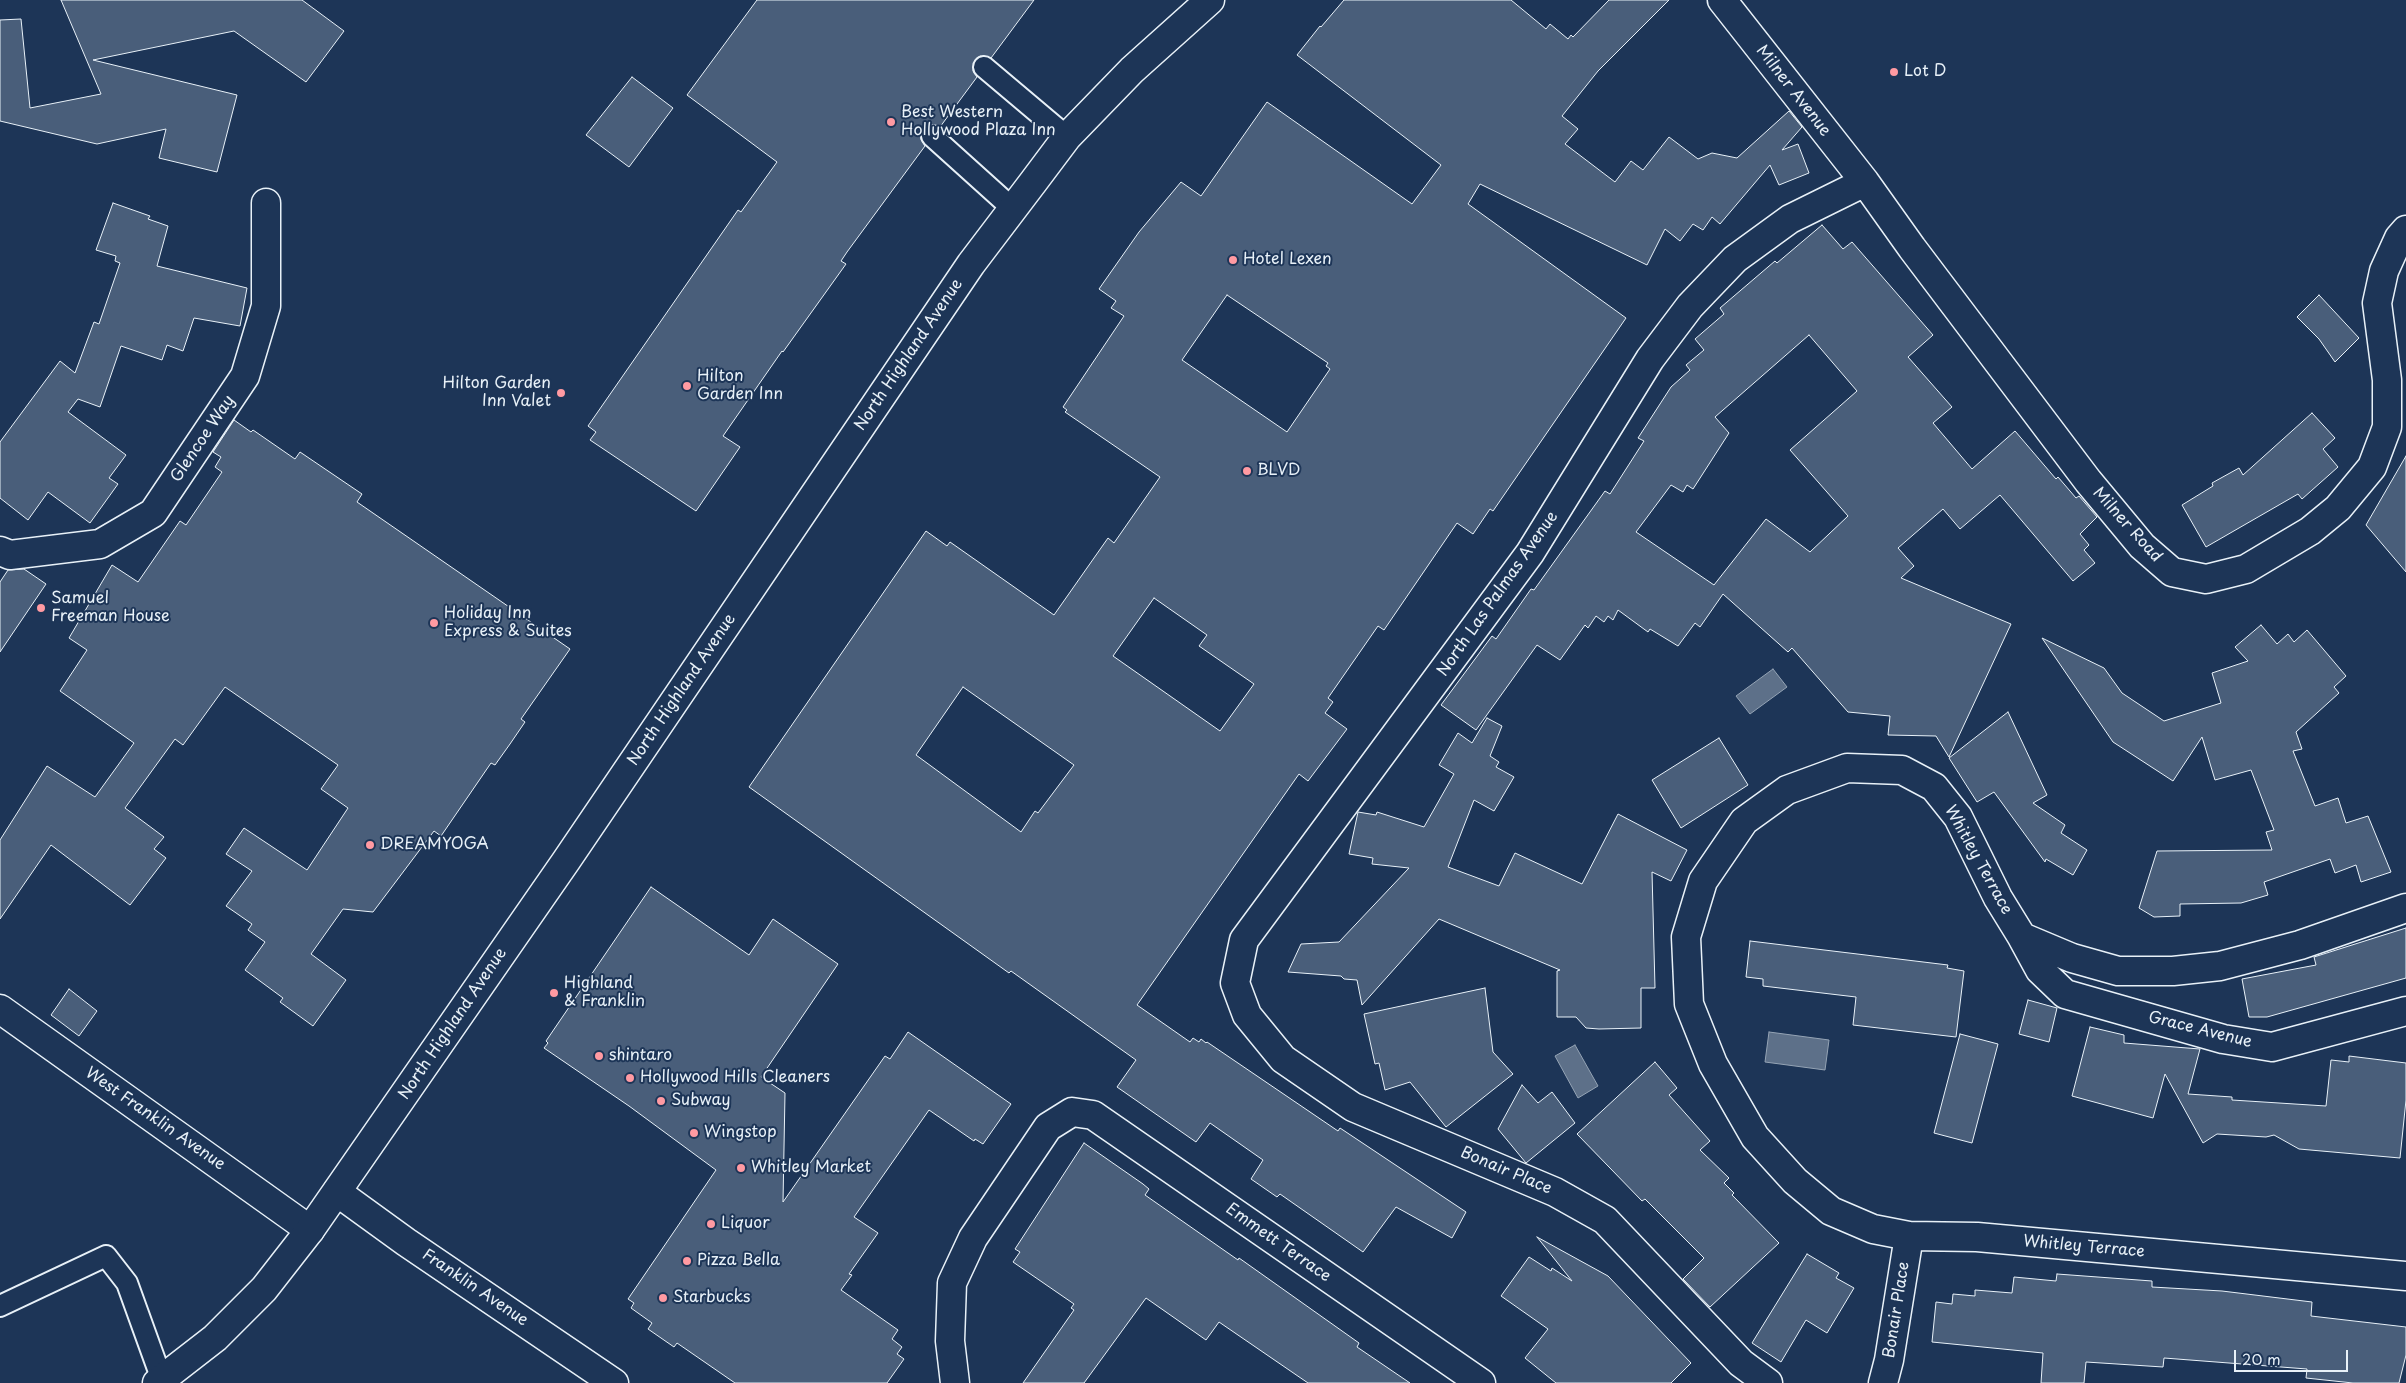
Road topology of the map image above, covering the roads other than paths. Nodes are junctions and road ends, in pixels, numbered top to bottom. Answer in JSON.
{"nodes":[{"id":1,"x":1210,"y":0,"type":"edge"},
{"id":2,"x":1722,"y":0,"type":"edge"},
{"id":3,"x":984,"y":67,"type":"dead end"},
{"id":4,"x":932,"y":136,"type":"dead end"},
{"id":5,"x":1067,"y":137,"type":"junction"},
{"id":6,"x":1865,"y":182,"type":"junction"},
{"id":7,"x":266,"y":203,"type":"dead end"},
{"id":8,"x":1014,"y":208,"type":"junction"},
{"id":9,"x":2406,"y":230,"type":"edge"},
{"id":10,"x":0,"y":551,"type":"edge"},
{"id":11,"x":2406,"y":908,"type":"edge"},
{"id":12,"x":2022,"y":937,"type":"junction"},
{"id":13,"x":1235,"y":983,"type":"joint"},
{"id":14,"x":0,"y":1009,"type":"edge"},
{"id":15,"x":2406,"y":1011,"type":"edge"},
{"id":16,"x":337,"y":1192,"type":"junction"},
{"id":17,"x":310,"y":1230,"type":"junction"},
{"id":18,"x":1909,"y":1236,"type":"junction"},
{"id":19,"x":2406,"y":1276,"type":"edge"},
{"id":20,"x":0,"y":1306,"type":"edge"},
{"id":21,"x":159,"y":1382,"type":"edge"},
{"id":22,"x":614,"y":1383,"type":"edge"},
{"id":23,"x":955,"y":1383,"type":"edge"},
{"id":24,"x":1481,"y":1383,"type":"edge"},
{"id":25,"x":1768,"y":1383,"type":"edge"},
{"id":26,"x":1883,"y":1383,"type":"edge"}],
"edges":[{"from":1,"to":5,"type":"street","name":"North Highland Avenue"},
{"from":2,"to":6,"type":"street","name":"Milner Avenue"},
{"from":3,"to":5,"type":"lane"},
{"from":4,"to":8,"type":"lane"},
{"from":5,"to":8,"type":"street","name":"North Highland Avenue"},
{"from":6,"to":9,"type":"street","name":"Milner Road"},
{"from":6,"to":13,"type":"street","name":"North Las Palmas Avenue"},
{"from":7,"to":10,"type":"street","name":"Glencoe Way"},
{"from":8,"to":16,"type":"street","name":"North Highland Avenue"},
{"from":11,"to":12,"type":"street"},
{"from":12,"to":15,"type":"street","name":"Grace Avenue"},
{"from":12,"to":18,"type":"street","name":"Whitley Terrace"},
{"from":13,"to":25,"type":"street","name":"Bonair Place"},
{"from":14,"to":17,"type":"street","name":"West Franklin Avenue"},
{"from":16,"to":17,"type":"street","name":"North Highland Avenue"},
{"from":16,"to":22,"type":"street","name":"Franklin Avenue"},
{"from":17,"to":21,"type":"street","name":"North Highland Avenue"},
{"from":18,"to":19,"type":"street","name":"Whitley Terrace"},
{"from":18,"to":26,"type":"street","name":"Bonair Place"},
{"from":20,"to":21,"type":"lane"},
{"from":23,"to":24,"type":"street","name":"Emmett Terrace"}]}
